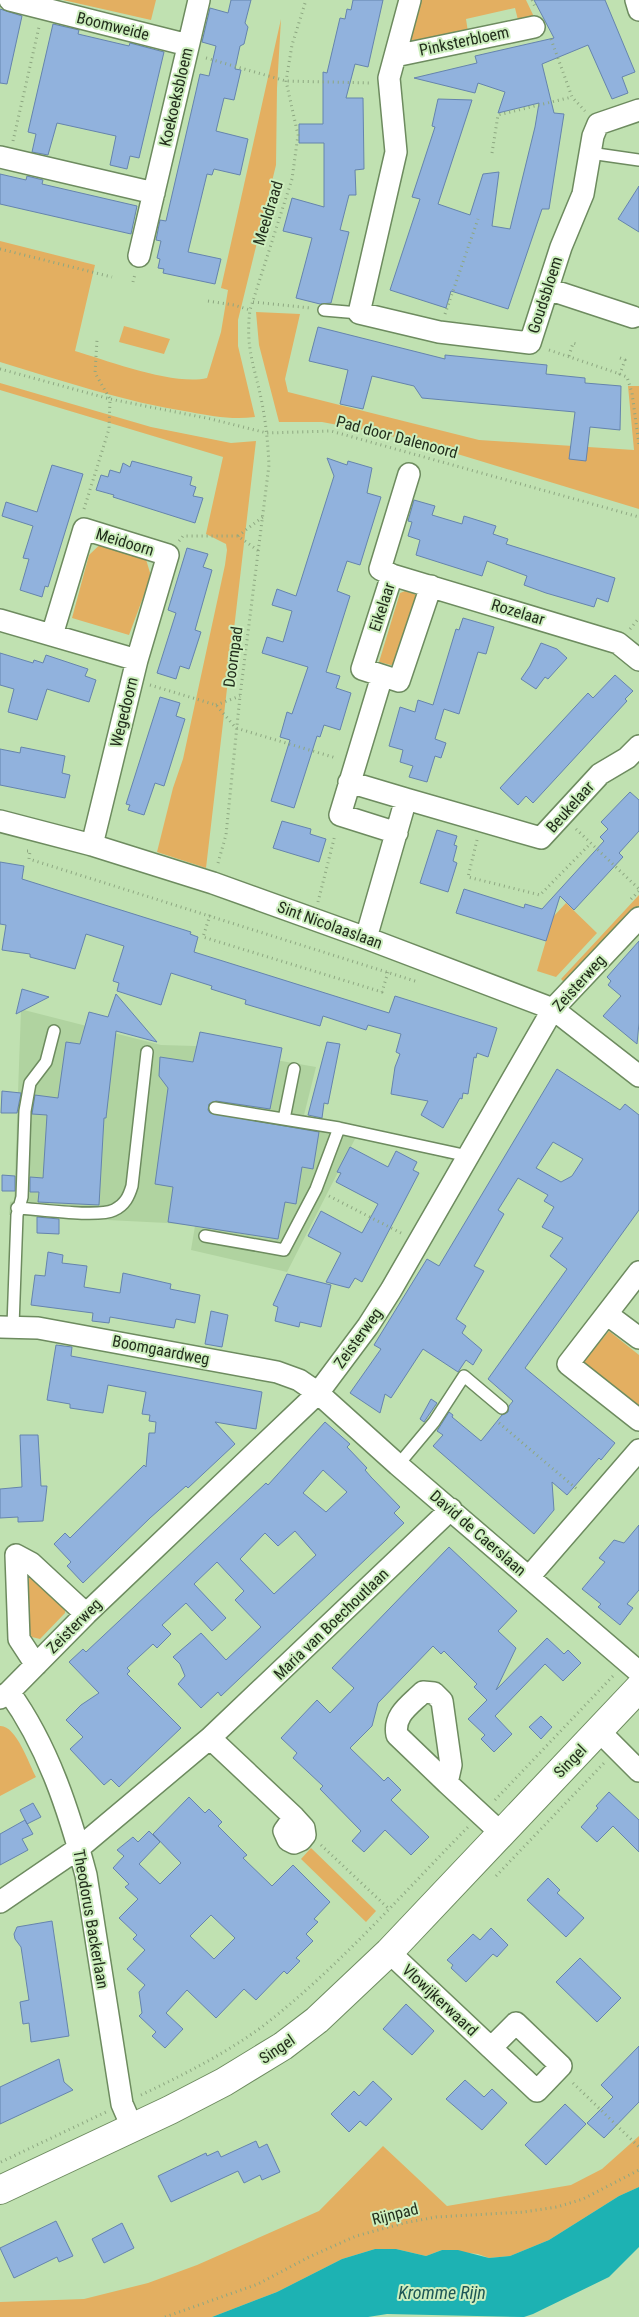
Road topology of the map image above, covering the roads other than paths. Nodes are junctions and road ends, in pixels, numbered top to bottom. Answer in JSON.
{"nodes":[{"id":1,"x":10,"y":0,"type":"edge"},
{"id":2,"x":199,"y":0,"type":"edge"},
{"id":3,"x":410,"y":0,"type":"edge"},
{"id":4,"x":636,"y":0,"type":"edge"},
{"id":5,"x":639,"y":10,"type":"edge"},
{"id":6,"x":541,"y":25,"type":"road end"},
{"id":7,"x":187,"y":49,"type":"junction"},
{"id":8,"x":395,"y":56,"type":"junction"},
{"id":9,"x":639,"y":110,"type":"edge"},
{"id":10,"x":590,"y":153,"type":"junction"},
{"id":11,"x":4,"y":158,"type":"edge"},
{"id":12,"x":639,"y":160,"type":"edge"},
{"id":13,"x":154,"y":193,"type":"junction"},
{"id":14,"x":139,"y":256,"type":"dead end"},
{"id":15,"x":548,"y":289,"type":"junction"},
{"id":16,"x":324,"y":310,"type":"road end"},
{"id":17,"x":359,"y":313,"type":"junction"},
{"id":18,"x":636,"y":318,"type":"edge"},
{"id":19,"x":408,"y":474,"type":"dead end"},
{"id":20,"x":392,"y":575,"type":"junction"},
{"id":21,"x":431,"y":586,"type":"junction"},
{"id":22,"x":0,"y":620,"type":"edge"},
{"id":23,"x":52,"y":635,"type":"junction"},
{"id":24,"x":639,"y":660,"type":"edge"},
{"id":25,"x":135,"y":670,"type":"junction"},
{"id":26,"x":382,"y":676,"type":"junction"},
{"id":27,"x":639,"y":746,"type":"edge"},
{"id":28,"x":352,"y":772,"type":"junction"},
{"id":29,"x":406,"y":799,"type":"junction"},
{"id":30,"x":0,"y":820,"type":"edge"},
{"id":31,"x":397,"y":833,"type":"junction"},
{"id":32,"x":92,"y":845,"type":"junction"},
{"id":33,"x":639,"y":918,"type":"edge"},
{"id":34,"x":366,"y":938,"type":"junction"},
{"id":35,"x":553,"y":1009,"type":"junction"},
{"id":36,"x":54,"y":1031,"type":"dead end"},
{"id":37,"x":147,"y":1052,"type":"dead end"},
{"id":38,"x":294,"y":1068,"type":"dead end"},
{"id":39,"x":639,"y":1076,"type":"edge"},
{"id":40,"x":216,"y":1108,"type":"dead end"},
{"id":41,"x":284,"y":1120,"type":"junction"},
{"id":42,"x":339,"y":1128,"type":"junction"},
{"id":43,"x":468,"y":1156,"type":"junction"},
{"id":44,"x":17,"y":1208,"type":"junction"},
{"id":45,"x":205,"y":1236,"type":"dead end"},
{"id":46,"x":639,"y":1272,"type":"edge"},
{"id":47,"x":608,"y":1315,"type":"junction"},
{"id":48,"x":6,"y":1326,"type":"edge"},
{"id":49,"x":639,"y":1338,"type":"edge"},
{"id":50,"x":318,"y":1393,"type":"junction"},
{"id":51,"x":502,"y":1408,"type":"road end"},
{"id":52,"x":639,"y":1420,"type":"edge"},
{"id":53,"x":639,"y":1450,"type":"edge"},
{"id":54,"x":398,"y":1465,"type":"junction"},
{"id":55,"x":451,"y":1510,"type":"junction"},
{"id":56,"x":8,"y":1555,"type":"edge"},
{"id":57,"x":529,"y":1577,"type":"junction"},
{"id":58,"x":86,"y":1614,"type":"junction"},
{"id":59,"x":36,"y":1665,"type":"junction"},
{"id":60,"x":633,"y":1667,"type":"edge"},
{"id":61,"x":639,"y":1688,"type":"edge"},
{"id":62,"x":4,"y":1695,"type":"edge"},
{"id":63,"x":599,"y":1731,"type":"junction"},
{"id":64,"x":210,"y":1738,"type":"junction"},
{"id":65,"x":639,"y":1770,"type":"edge"},
{"id":66,"x":447,"y":1782,"type":"dead end"},
{"id":67,"x":294,"y":1817,"type":"dead end"},
{"id":68,"x":501,"y":1834,"type":"junction"},
{"id":69,"x":79,"y":1848,"type":"junction"},
{"id":70,"x":0,"y":1902,"type":"edge"},
{"id":71,"x":389,"y":1952,"type":"junction"},
{"id":72,"x":491,"y":2048,"type":"junction"},
{"id":73,"x":127,"y":2116,"type":"junction"},
{"id":74,"x":0,"y":2190,"type":"edge"}],
"edges":[{"from":1,"to":7,"type":"street","name":"Boomweide"},
{"from":2,"to":7,"type":"street","name":"Koekoeksbloem"},
{"from":3,"to":8,"type":"street"},
{"from":4,"to":5,"type":"street"},
{"from":6,"to":8,"type":"street","name":"Pinksterbloem"},
{"from":7,"to":13,"type":"street","name":"Koekoeksbloem"},
{"from":8,"to":17,"type":"street"},
{"from":9,"to":10,"type":"street","name":"Goudsbloem"},
{"from":10,"to":12,"type":"lane"},
{"from":10,"to":15,"type":"street","name":"Goudsbloem"},
{"from":11,"to":13,"type":"street"},
{"from":13,"to":14,"type":"street","name":"Koekoeksbloem"},
{"from":15,"to":17,"type":"street","name":"Goudsbloem"},
{"from":15,"to":18,"type":"street"},
{"from":16,"to":17,"type":"lane","name":"Goudsbloem"},
{"from":19,"to":20,"type":"street","name":"Eikelaar"},
{"from":20,"to":21,"type":"street","name":"Rozelaar"},
{"from":20,"to":26,"type":"street","name":"Eikelaar"},
{"from":21,"to":24,"type":"street","name":"Rozelaar"},
{"from":21,"to":26,"type":"street"},
{"from":22,"to":23,"type":"street","name":"Wegedoorn"},
{"from":23,"to":25,"type":"street","name":"Wegedoorn"},
{"from":23,"to":25,"type":"street","name":"Meidoorn"},
{"from":25,"to":32,"type":"street","name":"Wegedoorn"},
{"from":26,"to":28,"type":"street"},
{"from":27,"to":29,"type":"street","name":"Beukelaar"},
{"from":28,"to":29,"type":"street"},
{"from":28,"to":31,"type":"street"},
{"from":29,"to":31,"type":"street"},
{"from":30,"to":32,"type":"street","name":"Sint Nicolaaslaan"},
{"from":31,"to":34,"type":"street"},
{"from":32,"to":34,"type":"street","name":"Sint Nicolaaslaan"},
{"from":33,"to":35,"type":"street","name":"Zeisterweg"},
{"from":34,"to":35,"type":"street","name":"Sint Nicolaaslaan"},
{"from":35,"to":39,"type":"street","name":"Sint Nicolaaslaan"},
{"from":35,"to":43,"type":"street","name":"Zeisterweg"},
{"from":36,"to":44,"type":"lane"},
{"from":37,"to":44,"type":"lane"},
{"from":38,"to":41,"type":"lane"},
{"from":40,"to":41,"type":"lane"},
{"from":41,"to":42,"type":"lane"},
{"from":42,"to":43,"type":"lane"},
{"from":42,"to":45,"type":"lane"},
{"from":43,"to":50,"type":"street","name":"Zeisterweg"},
{"from":44,"to":48,"type":"lane"},
{"from":46,"to":47,"type":"street"},
{"from":47,"to":49,"type":"street"},
{"from":47,"to":52,"type":"street"},
{"from":48,"to":50,"type":"street","name":"Boomgaardweg"},
{"from":50,"to":54,"type":"street","name":"David de Caerslaan"},
{"from":50,"to":58,"type":"street","name":"Zeisterweg"},
{"from":51,"to":54,"type":"lane"},
{"from":53,"to":57,"type":"street"},
{"from":54,"to":55,"type":"street","name":"David de Caerslaan"},
{"from":55,"to":57,"type":"street","name":"David de Caerslaan"},
{"from":55,"to":64,"type":"street","name":"Maria van Boechoutlaan"},
{"from":56,"to":58,"type":"street"},
{"from":56,"to":59,"type":"street"},
{"from":57,"to":60,"type":"street","name":"David de Caerslaan"},
{"from":58,"to":59,"type":"street","name":"Zeisterweg"},
{"from":59,"to":62,"type":"street","name":"Zeisterweg"},
{"from":61,"to":63,"type":"street","name":"Singel"},
{"from":62,"to":69,"type":"street","name":"Theodorus Backerlaan"},
{"from":63,"to":65,"type":"street"},
{"from":63,"to":68,"type":"street","name":"Singel"},
{"from":64,"to":67,"type":"street"},
{"from":64,"to":69,"type":"street","name":"Maria van Boechoutlaan"},
{"from":66,"to":68,"type":"street"},
{"from":68,"to":71,"type":"street","name":"Singel"},
{"from":69,"to":70,"type":"street","name":"Maria van Boechoutlaan"},
{"from":69,"to":73,"type":"street","name":"Theodorus Backerlaan"},
{"from":71,"to":72,"type":"street","name":"Vlowijkerwaard"},
{"from":71,"to":73,"type":"street","name":"Singel"},
{"from":72,"to":72,"type":"street","name":"Vlowijkerwaard"},
{"from":73,"to":74,"type":"street","name":"Singel"}]}
